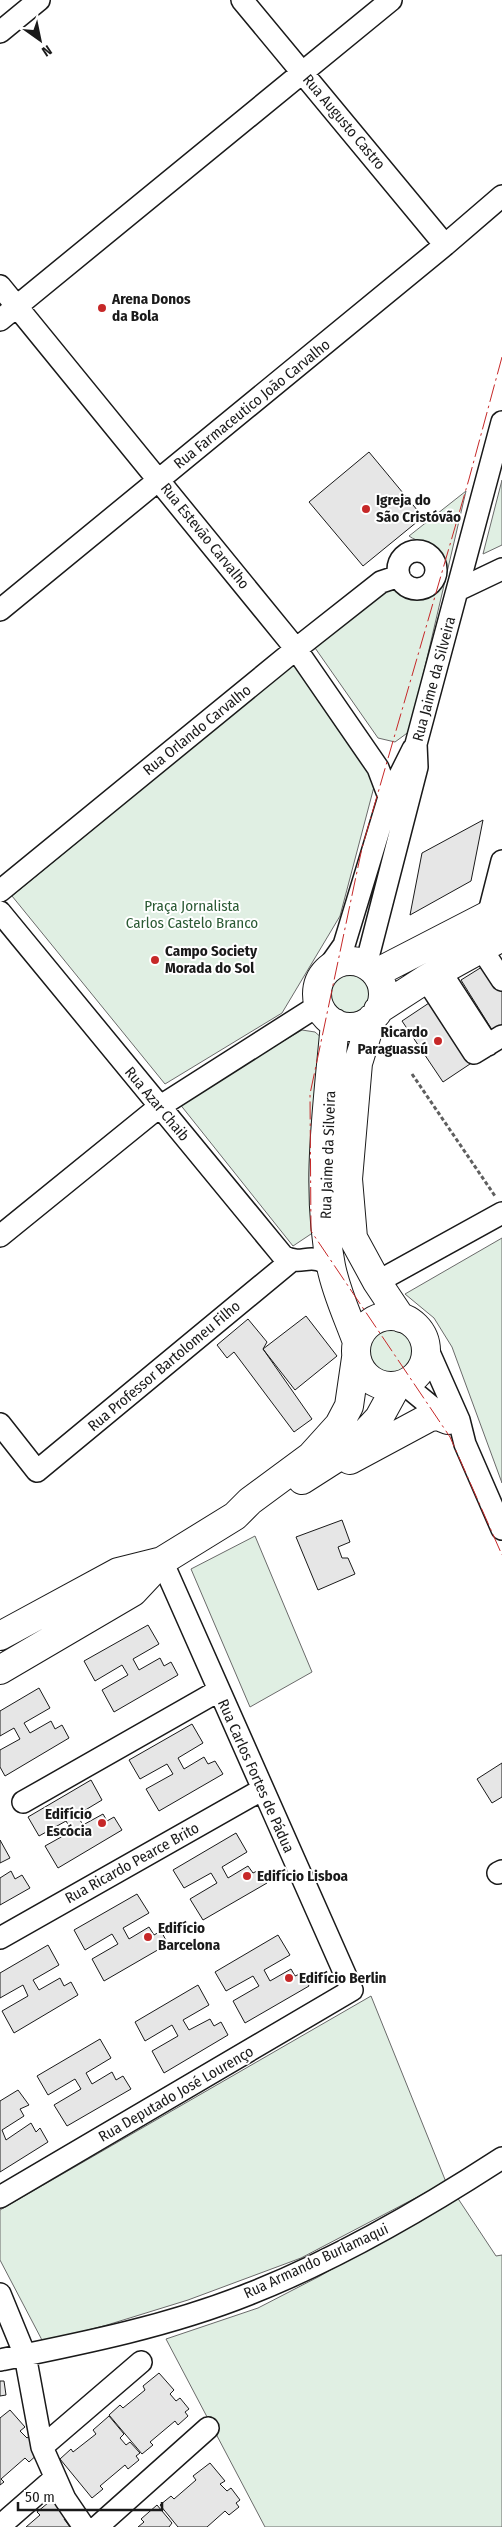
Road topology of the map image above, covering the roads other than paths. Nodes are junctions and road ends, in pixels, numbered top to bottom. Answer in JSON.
{"nodes":[{"id":1,"x":39,"y":0,"type":"edge"},
{"id":2,"x":242,"y":0,"type":"edge"},
{"id":3,"x":391,"y":0,"type":"edge"},
{"id":4,"x":0,"y":32,"type":"edge"},
{"id":5,"x":302,"y":73,"type":"junction"},
{"id":6,"x":502,"y":196,"type":"edge"},
{"id":7,"x":445,"y":245,"type":"junction"},
{"id":8,"x":0,"y":286,"type":"edge"},
{"id":9,"x":17,"y":306,"type":"junction"},
{"id":10,"x":0,"y":320,"type":"edge"},
{"id":11,"x":502,"y":422,"type":"edge"},
{"id":12,"x":159,"y":480,"type":"junction"},
{"id":13,"x":502,"y":569,"type":"edge"},
{"id":14,"x":398,"y":576,"type":"dead end"},
{"id":15,"x":458,"y":590,"type":"junction"},
{"id":16,"x":0,"y":610,"type":"edge"},
{"id":17,"x":296,"y":649,"type":"junction"},
{"id":18,"x":416,"y":744,"type":"junction"},
{"id":19,"x":364,"y":748,"type":"junction"},
{"id":20,"x":389,"y":797,"type":"junction"},
{"id":21,"x":502,"y":862,"type":"edge"},
{"id":22,"x":0,"y":891,"type":"edge"},
{"id":23,"x":0,"y":912,"type":"edge"},
{"id":24,"x":493,"y":927,"type":"edge"},
{"id":25,"x":371,"y":969,"type":"junction"},
{"id":26,"x":326,"y":972,"type":"junction"},
{"id":27,"x":433,"y":975,"type":"junction"},
{"id":28,"x":502,"y":980,"type":"edge"},
{"id":29,"x":327,"y":1014,"type":"junction"},
{"id":30,"x":375,"y":1014,"type":"junction"},
{"id":31,"x":495,"y":1041,"type":"edge"},
{"id":32,"x":159,"y":1107,"type":"junction"},
{"id":33,"x":500,"y":1207,"type":"edge"},
{"id":34,"x":0,"y":1236,"type":"edge"},
{"id":35,"x":291,"y":1261,"type":"junction"},
{"id":36,"x":330,"y":1266,"type":"junction"},
{"id":37,"x":377,"y":1282,"type":"junction"},
{"id":38,"x":401,"y":1318,"type":"junction"},
{"id":39,"x":424,"y":1341,"type":"junction"},
{"id":40,"x":356,"y":1350,"type":"junction"},
{"id":41,"x":400,"y":1385,"type":"junction"},
{"id":42,"x":448,"y":1420,"type":"junction"},
{"id":43,"x":0,"y":1424,"type":"edge"},
{"id":44,"x":465,"y":1444,"type":"junction"},
{"id":45,"x":298,"y":1482,"type":"junction"},
{"id":46,"x":235,"y":1516,"type":"junction"},
{"id":47,"x":502,"y":1529,"type":"edge"},
{"id":48,"x":162,"y":1561,"type":"junction"},
{"id":49,"x":0,"y":1636,"type":"edge"},
{"id":50,"x":0,"y":1670,"type":"edge"},
{"id":51,"x":215,"y":1693,"type":"junction"},
{"id":52,"x":263,"y":1789,"type":"junction"},
{"id":53,"x":23,"y":1802,"type":"dead end"},
{"id":54,"x":0,"y":1938,"type":"edge"},
{"id":55,"x":352,"y":1990,"type":"joint"},
{"id":56,"x":502,"y":2158,"type":"edge"},
{"id":57,"x":0,"y":2197,"type":"edge"},
{"id":58,"x":0,"y":2294,"type":"edge"},
{"id":59,"x":26,"y":2355,"type":"junction"},
{"id":60,"x":0,"y":2360,"type":"edge"},
{"id":61,"x":141,"y":2362,"type":"dead end"},
{"id":62,"x":208,"y":2428,"type":"dead end"},
{"id":63,"x":42,"y":2447,"type":"junction"},
{"id":64,"x":55,"y":2478,"type":"junction"},
{"id":65,"x":0,"y":2526,"type":"edge"},
{"id":66,"x":84,"y":2527,"type":"edge"},
{"id":67,"x":97,"y":2527,"type":"edge"}],
"edges":[{"from":1,"to":4,"type":"street"},
{"from":2,"to":5,"type":"street","name":"Rua Augusto Castro"},
{"from":3,"to":5,"type":"street"},
{"from":5,"to":7,"type":"street","name":"Rua Augusto Castro"},
{"from":5,"to":9,"type":"street"},
{"from":6,"to":7,"type":"street","name":"Rua Farmaceutico João Carvalho"},
{"from":7,"to":12,"type":"street","name":"Rua Farmaceutico João Carvalho"},
{"from":8,"to":9,"type":"street","name":"Rua Estevão Carvalho"},
{"from":9,"to":10,"type":"street"},
{"from":9,"to":12,"type":"street","name":"Rua Estevão Carvalho"},
{"from":11,"to":15,"type":"street","name":"Rua Jaime da Silveira"},
{"from":12,"to":16,"type":"street","name":"Rua Farmaceutico João Carvalho"},
{"from":12,"to":17,"type":"street","name":"Rua Estevão Carvalho"},
{"from":13,"to":15,"type":"street"},
{"from":14,"to":17,"type":"street","name":"Rua Orlando Carvalho"},
{"from":15,"to":18,"type":"street","name":"Rua Jaime da Silveira"},
{"from":17,"to":19,"type":"street","name":"Rua Estevão Carvalho"},
{"from":17,"to":22,"type":"street","name":"Rua Orlando Carvalho"},
{"from":18,"to":19,"type":"street","name":"Rua Estevão Carvalho"},
{"from":18,"to":20,"type":"street"},
{"from":18,"to":25,"type":"street","name":"Rua Jaime da Silveira"},
{"from":19,"to":20,"type":"street"},
{"from":20,"to":26,"type":"street"},
{"from":21,"to":24,"type":"street"},
{"from":23,"to":32,"type":"street","name":"Rua Azar Chaib"},
{"from":24,"to":25,"type":"main road"},
{"from":24,"to":27,"type":"main road"},
{"from":24,"to":28,"type":"street"},
{"from":25,"to":26,"type":"main road"},
{"from":25,"to":30,"type":"main road"},
{"from":26,"to":29,"type":"main road"},
{"from":27,"to":30,"type":"main road"},
{"from":27,"to":31,"type":"street"},
{"from":29,"to":30,"type":"main road"},
{"from":29,"to":32,"type":"street"},
{"from":29,"to":36,"type":"main road","name":"Rua Jaime da Silveira"},
{"from":30,"to":37,"type":"main road","name":"Rua Jaime da Silveira"},
{"from":32,"to":34,"type":"street"},
{"from":32,"to":35,"type":"street","name":"Rua Azar Chaib"},
{"from":33,"to":37,"type":"street"},
{"from":35,"to":36,"type":"street"},
{"from":35,"to":43,"type":"street","name":"Rua Professor Bartolomeu Filho"},
{"from":36,"to":40,"type":"main road","name":"Rua Jaime da Silveira"},
{"from":37,"to":38,"type":"main road","name":"Rua Jaime da Silveira"},
{"from":38,"to":39,"type":"main road"},
{"from":38,"to":40,"type":"main road"},
{"from":39,"to":41,"type":"main road"},
{"from":39,"to":44,"type":"street"},
{"from":40,"to":41,"type":"main road"},
{"from":40,"to":46,"type":"main road"},
{"from":41,"to":42,"type":"street"},
{"from":41,"to":45,"type":"main road"},
{"from":42,"to":44,"type":"street"},
{"from":42,"to":45,"type":"main road"},
{"from":44,"to":47,"type":"street"},
{"from":45,"to":46,"type":"main road"},
{"from":46,"to":48,"type":"main road"},
{"from":48,"to":49,"type":"main road"},
{"from":48,"to":50,"type":"main road"},
{"from":48,"to":51,"type":"street","name":"Rua Carlos Fortes de Pádua"},
{"from":51,"to":52,"type":"street","name":"Rua Carlos Fortes de Pádua"},
{"from":51,"to":53,"type":"street"},
{"from":52,"to":54,"type":"street","name":"Rua Ricardo Pearce Brito"},
{"from":52,"to":55,"type":"street","name":"Rua Carlos Fortes de Pádua"},
{"from":55,"to":57,"type":"street","name":"Rua Deputado José Lourenço"},
{"from":56,"to":59,"type":"street","name":"Rua Armando Burlamaqui"},
{"from":58,"to":59,"type":"street"},
{"from":59,"to":60,"type":"street","name":"Rua Armando Burlamaqui"},
{"from":59,"to":63,"type":"street"},
{"from":61,"to":63,"type":"street"},
{"from":62,"to":67,"type":"street"},
{"from":63,"to":64,"type":"street"},
{"from":64,"to":65,"type":"street"},
{"from":64,"to":66,"type":"street"}]}
